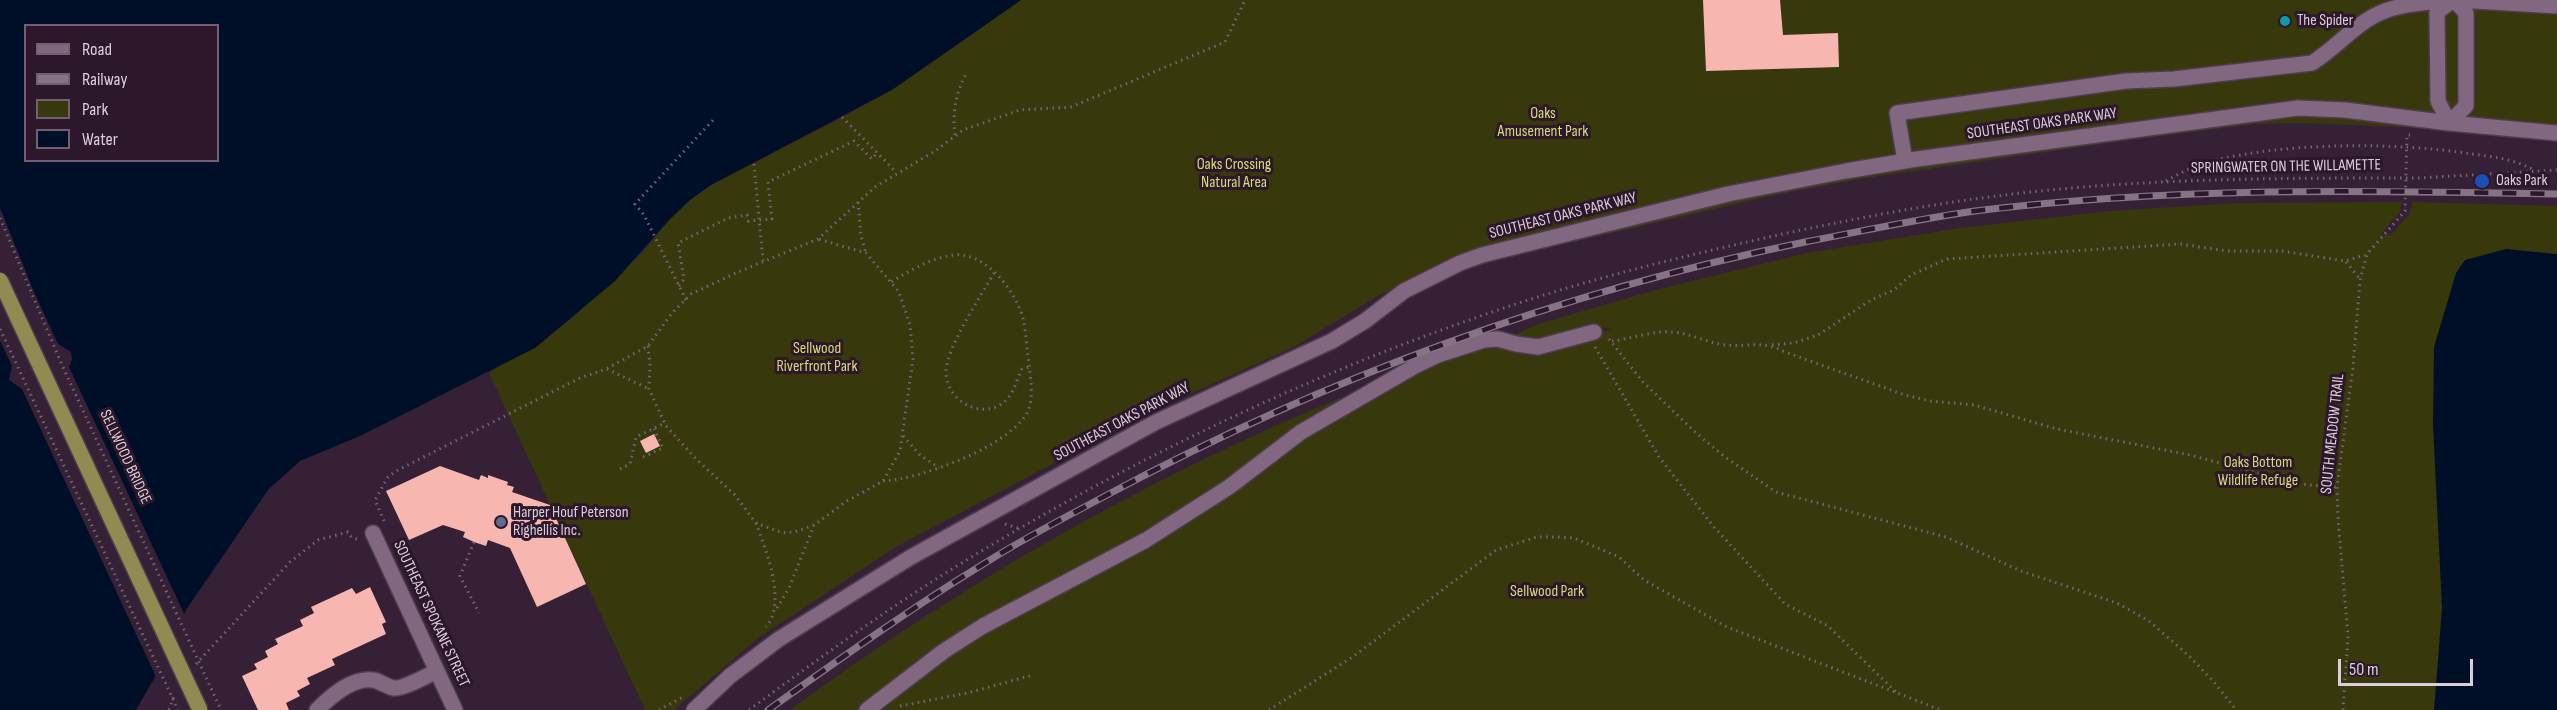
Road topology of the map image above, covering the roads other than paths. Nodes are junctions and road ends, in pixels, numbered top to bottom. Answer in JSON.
{"nodes":[{"id":1,"x":2454,"y":0,"type":"edge"},
{"id":2,"x":2557,"y":6,"type":"edge"},
{"id":3,"x":2449,"y":123,"type":"junction"},
{"id":4,"x":2557,"y":132,"type":"edge"},
{"id":5,"x":1905,"y":161,"type":"junction"},
{"id":6,"x":0,"y":280,"type":"edge"},
{"id":7,"x":1594,"y":332,"type":"road end"},
{"id":8,"x":373,"y":532,"type":"road end"},
{"id":9,"x":437,"y":671,"type":"junction"},
{"id":10,"x":200,"y":710,"type":"edge"},
{"id":11,"x":317,"y":710,"type":"edge"},
{"id":12,"x":455,"y":710,"type":"edge"},
{"id":13,"x":694,"y":710,"type":"edge"},
{"id":14,"x":867,"y":710,"type":"edge"}],
"edges":[{"from":1,"to":2,"type":"street"},
{"from":1,"to":3,"type":"street"},
{"from":1,"to":3,"type":"street"},
{"from":1,"to":5,"type":"street"},
{"from":3,"to":4,"type":"street","name":"SOUTHEAST OAKS PARK WAY"},
{"from":3,"to":5,"type":"street","name":"SOUTHEAST OAKS PARK WAY"},
{"from":5,"to":13,"type":"street","name":"SOUTHEAST OAKS PARK WAY"},
{"from":6,"to":10,"type":"main road","bridge":true},
{"from":7,"to":14,"type":"street"},
{"from":8,"to":9,"type":"street","name":"SOUTHEAST SPOKANE STREET"},
{"from":9,"to":11,"type":"street"},
{"from":9,"to":12,"type":"street","name":"SOUTHEAST SPOKANE STREET"}]}
